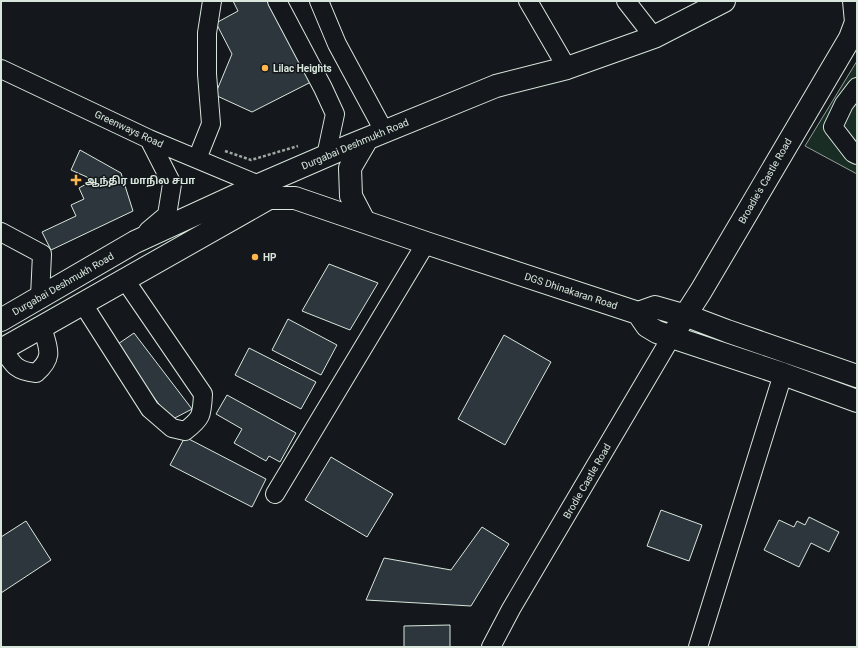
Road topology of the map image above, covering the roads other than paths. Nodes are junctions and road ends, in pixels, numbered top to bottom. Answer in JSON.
{"nodes":[{"id":1,"x":212,"y":1,"type":"edge"},
{"id":2,"x":277,"y":1,"type":"edge"},
{"id":3,"x":319,"y":1,"type":"edge"},
{"id":4,"x":528,"y":1,"type":"edge"},
{"id":5,"x":626,"y":1,"type":"edge"},
{"id":6,"x":724,"y":1,"type":"edge"},
{"id":7,"x":856,"y":14,"type":"edge"},
{"id":8,"x":654,"y":37,"type":"junction"},
{"id":9,"x":567,"y":68,"type":"junction"},
{"id":10,"x":1,"y":69,"type":"edge"},
{"id":11,"x":857,"y":87,"type":"edge"},
{"id":12,"x":376,"y":135,"type":"junction"},
{"id":13,"x":149,"y":139,"type":"junction"},
{"id":14,"x":857,"y":155,"type":"edge"},
{"id":15,"x":326,"y":156,"type":"junction"},
{"id":16,"x":196,"y":159,"type":"junction"},
{"id":17,"x":259,"y":185,"type":"junction"},
{"id":18,"x":364,"y":221,"type":"junction"},
{"id":19,"x":1,"y":232,"type":"edge"},
{"id":20,"x":135,"y":242,"type":"junction"},
{"id":21,"x":426,"y":243,"type":"junction"},
{"id":22,"x":124,"y":280,"type":"junction"},
{"id":23,"x":40,"y":297,"type":"junction"},
{"id":24,"x":83,"y":304,"type":"junction"},
{"id":25,"x":638,"y":313,"type":"junction"},
{"id":26,"x":684,"y":315,"type":"junction"},
{"id":27,"x":1,"y":320,"type":"edge"},
{"id":28,"x":42,"y":327,"type":"junction"},
{"id":29,"x":672,"y":336,"type":"junction"},
{"id":30,"x":2,"y":350,"type":"edge"},
{"id":31,"x":783,"y":374,"type":"junction"},
{"id":32,"x":857,"y":376,"type":"edge"},
{"id":33,"x":857,"y":401,"type":"edge"},
{"id":34,"x":275,"y":494,"type":"dead end"},
{"id":35,"x":491,"y":647,"type":"edge"},
{"id":36,"x":698,"y":647,"type":"edge"}],
"edges":[{"from":1,"to":16,"type":"street"},
{"from":2,"to":15,"type":"street"},
{"from":3,"to":12,"type":"street"},
{"from":4,"to":9,"type":"street"},
{"from":5,"to":8,"type":"street"},
{"from":6,"to":8,"type":"main road","name":"Durgabai Deshmukh Road"},
{"from":7,"to":26,"type":"main road","name":"Broadie's Castle Road"},
{"from":8,"to":9,"type":"main road","name":"Durgabai Deshmukh Road"},
{"from":9,"to":12,"type":"main road","name":"Durgabai Deshmukh Road"},
{"from":10,"to":13,"type":"street","name":"Greenways Road"},
{"from":11,"to":14,"type":"street"},
{"from":12,"to":15,"type":"main road","name":"Durgabai Deshmukh Road"},
{"from":12,"to":18,"type":"main road"},
{"from":13,"to":16,"type":"street","name":"Greenways Road"},
{"from":13,"to":20,"type":"street"},
{"from":15,"to":17,"type":"main road","name":"Durgabai Deshmukh Road"},
{"from":16,"to":17,"type":"street","name":"Greenways Road"},
{"from":17,"to":20,"type":"main road","name":"Durgabai Deshmukh Road"},
{"from":18,"to":21,"type":"main road","name":"DGS Dhinakaran Road"},
{"from":18,"to":22,"type":"main road"},
{"from":19,"to":23,"type":"street"},
{"from":20,"to":23,"type":"main road","name":"Durgabai Deshmukh Road"},
{"from":21,"to":25,"type":"main road","name":"DGS Dhinakaran Road"},
{"from":21,"to":34,"type":"street"},
{"from":22,"to":24,"type":"main road"},
{"from":22,"to":24,"type":"street"},
{"from":23,"to":27,"type":"main road","name":"Durgabai Deshmukh Road"},
{"from":24,"to":28,"type":"main road"},
{"from":25,"to":26,"type":"main road"},
{"from":25,"to":29,"type":"main road"},
{"from":26,"to":29,"type":"main road","name":"Brodie Castle Road"},
{"from":26,"to":32,"type":"main road"},
{"from":28,"to":30,"type":"main road"},
{"from":28,"to":30,"type":"street"},
{"from":29,"to":31,"type":"main road"},
{"from":29,"to":35,"type":"street","name":"Brodie Castle Road"},
{"from":31,"to":33,"type":"main road"},
{"from":31,"to":36,"type":"street"}]}
